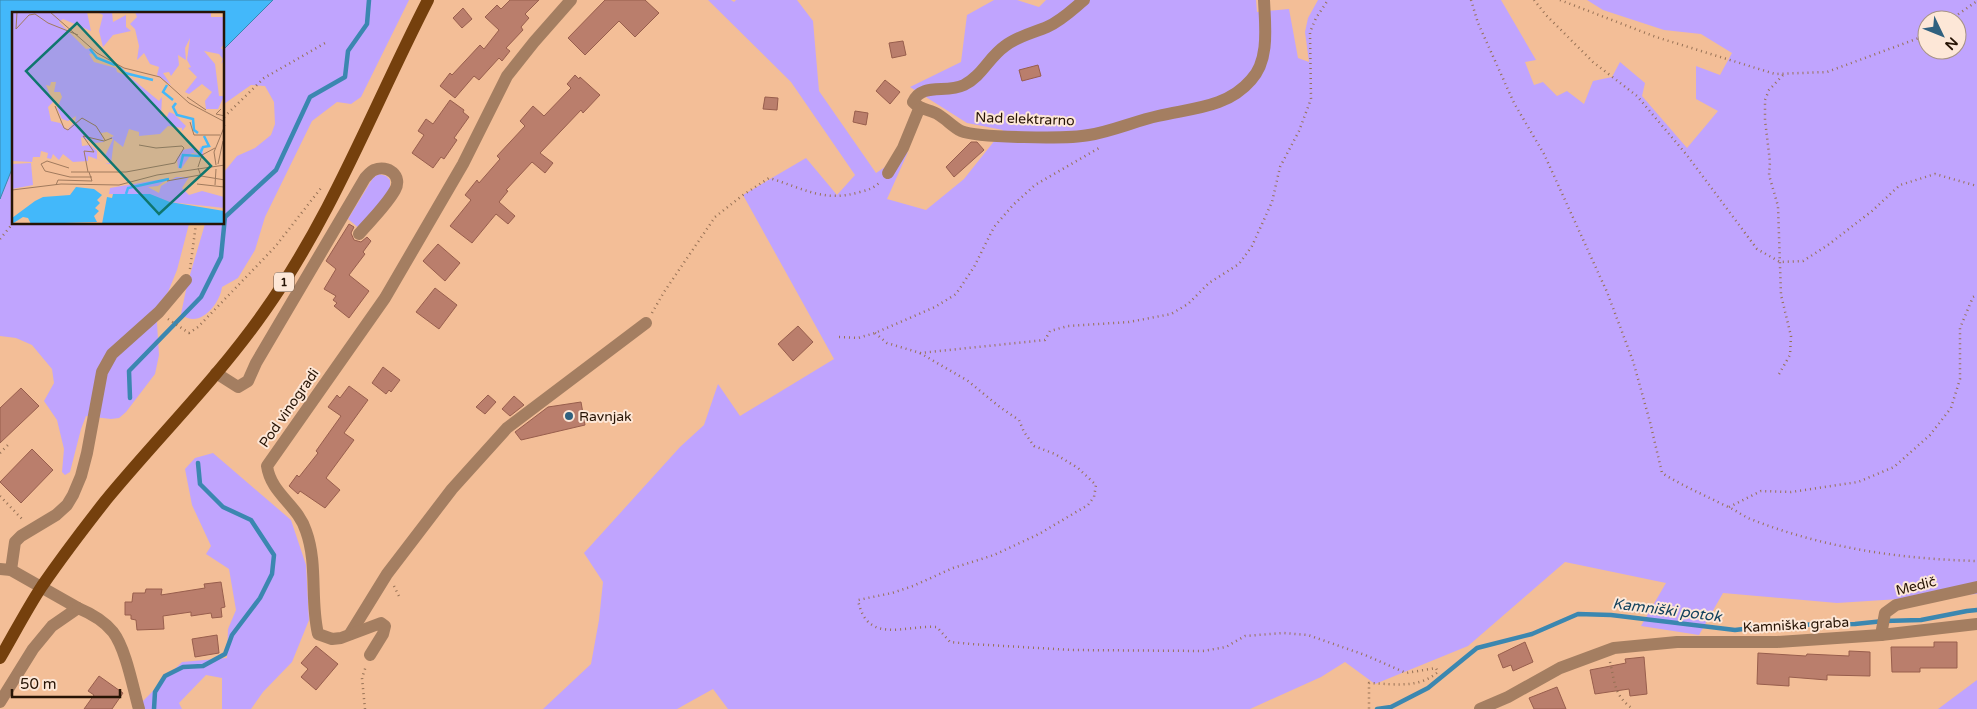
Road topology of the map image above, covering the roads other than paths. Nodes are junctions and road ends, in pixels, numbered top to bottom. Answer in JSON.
{"nodes":[{"id":1,"x":428,"y":0,"type":"edge"},
{"id":2,"x":571,"y":0,"type":"edge"},
{"id":3,"x":1084,"y":0,"type":"edge"},
{"id":4,"x":1264,"y":0,"type":"edge"},
{"id":5,"x":919,"y":109,"type":"junction"},
{"id":6,"x":888,"y":174,"type":"road end"},
{"id":7,"x":360,"y":234,"type":"dead end"},
{"id":8,"x":186,"y":280,"type":"road end"},
{"id":9,"x":646,"y":323,"type":"road end"},
{"id":10,"x":216,"y":373,"type":"junction"},
{"id":11,"x":5,"y":569,"type":"edge"},
{"id":12,"x":1977,"y":587,"type":"edge"},
{"id":13,"x":41,"y":588,"type":"junction"},
{"id":14,"x":78,"y":608,"type":"junction"},
{"id":15,"x":1977,"y":624,"type":"edge"},
{"id":16,"x":1883,"y":625,"type":"junction"},
{"id":17,"x":350,"y":634,"type":"junction"},
{"id":18,"x":370,"y":656,"type":"road end"},
{"id":19,"x":0,"y":658,"type":"edge"},
{"id":20,"x":0,"y":702,"type":"edge"},
{"id":21,"x":139,"y":709,"type":"edge"},
{"id":22,"x":1480,"y":709,"type":"edge"}],
"edges":[{"from":1,"to":10,"type":"main road","number":"1"},
{"from":2,"to":17,"type":"street","name":"Pod vinogradi"},
{"from":3,"to":5,"type":"street"},
{"from":4,"to":5,"type":"street","name":"Nad elektrarno"},
{"from":5,"to":6,"type":"street"},
{"from":7,"to":10,"type":"street"},
{"from":8,"to":11,"type":"street"},
{"from":9,"to":17,"type":"street"},
{"from":10,"to":13,"type":"main road","number":"1"},
{"from":11,"to":13,"type":"street"},
{"from":12,"to":16,"type":"street","name":"Medič"},
{"from":13,"to":14,"type":"street"},
{"from":13,"to":19,"type":"main road","number":"1"},
{"from":14,"to":20,"type":"street"},
{"from":14,"to":21,"type":"street"},
{"from":15,"to":16,"type":"street","name":"Kamniška graba"},
{"from":16,"to":22,"type":"street","name":"Kamniška graba"},
{"from":17,"to":18,"type":"street"}]}
